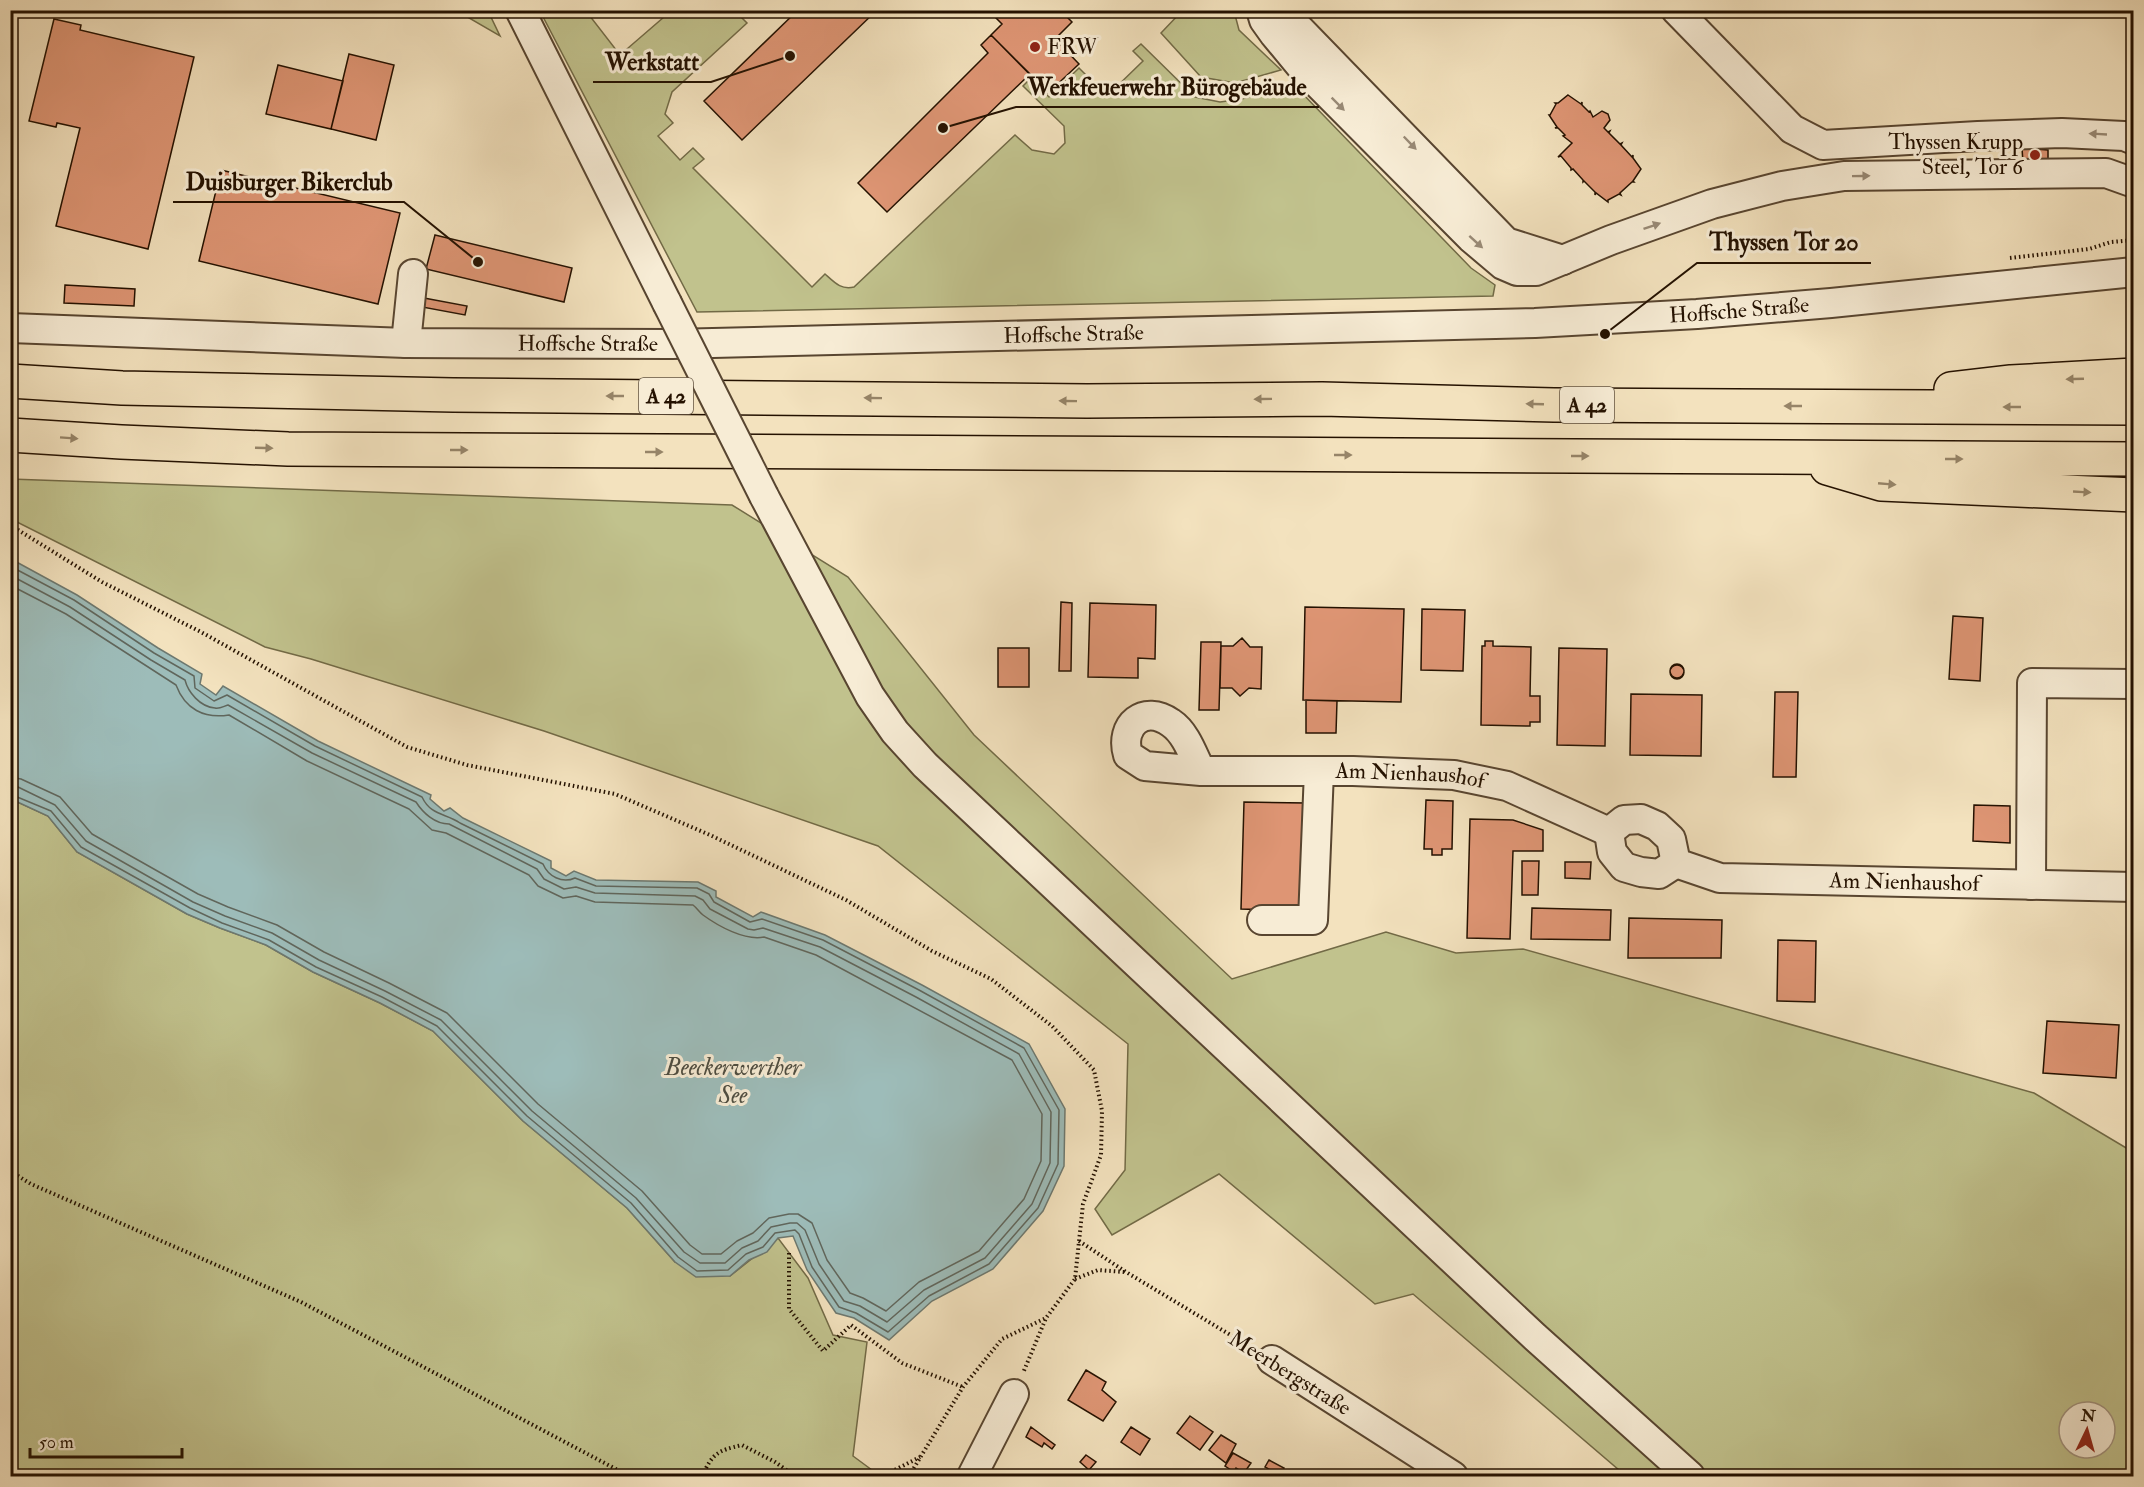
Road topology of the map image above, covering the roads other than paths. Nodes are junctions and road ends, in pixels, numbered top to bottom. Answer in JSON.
{"nodes":[{"id":1,"x":520,"y":10,"type":"edge"},
{"id":2,"x":1262,"y":10,"type":"edge"},
{"id":3,"x":1281,"y":10,"type":"edge"},
{"id":4,"x":1676,"y":10,"type":"edge"},
{"id":5,"x":2133,"y":140,"type":"edge"},
{"id":6,"x":1903,"y":141,"type":"junction"},
{"id":7,"x":1823,"y":144,"type":"junction"},
{"id":8,"x":1917,"y":176,"type":"junction"},
{"id":9,"x":1827,"y":179,"type":"junction"},
{"id":10,"x":2133,"y":183,"type":"edge"},
{"id":11,"x":1563,"y":260,"type":"junction"},
{"id":12,"x":2133,"y":272,"type":"edge"},
{"id":13,"x":413,"y":274,"type":"dead end"},
{"id":14,"x":10,"y":328,"type":"edge"},
{"id":15,"x":406,"y":343,"type":"junction"},
{"id":16,"x":2133,"y":375,"type":"edge"},
{"id":17,"x":10,"y":381,"type":"edge"},
{"id":18,"x":1852,"y":406,"type":"junction"},
{"id":19,"x":2133,"y":408,"type":"edge"},
{"id":20,"x":10,"y":435,"type":"edge"},
{"id":21,"x":1791,"y":458,"type":"junction"},
{"id":22,"x":2133,"y":459,"type":"edge"},
{"id":23,"x":2133,"y":495,"type":"edge"},
{"id":24,"x":2133,"y":684,"type":"edge"},
{"id":25,"x":1201,"y":771,"type":"dead end"},
{"id":26,"x":1319,"y":771,"type":"junction"},
{"id":27,"x":1609,"y":832,"type":"junction"},
{"id":28,"x":1676,"y":863,"type":"junction"},
{"id":29,"x":2031,"y":885,"type":"junction"},
{"id":30,"x":2133,"y":887,"type":"edge"},
{"id":31,"x":1262,"y":920,"type":"dead end"},
{"id":32,"x":1272,"y":1360,"type":"road end"},
{"id":33,"x":1014,"y":1394,"type":"road end"},
{"id":34,"x":972,"y":1476,"type":"edge"},
{"id":35,"x":1453,"y":1476,"type":"edge"},
{"id":36,"x":1690,"y":1476,"type":"edge"}],
"edges":[{"from":1,"to":36,"type":"street","bridge":true},
{"from":2,"to":11,"type":"street","one_way":true},
{"from":3,"to":11,"type":"street","one_way":true},
{"from":4,"to":7,"type":"street"},
{"from":5,"to":6,"type":"street","one_way":true},
{"from":6,"to":7,"type":"street"},
{"from":6,"to":8,"type":"street"},
{"from":7,"to":9,"type":"street"},
{"from":9,"to":8,"type":"street","one_way":true},
{"from":8,"to":10,"type":"street"},
{"from":11,"to":9,"type":"street","one_way":true},
{"from":12,"to":15,"type":"street","name":"Hoffsche Straße"},
{"from":13,"to":15,"type":"street"},
{"from":14,"to":15,"type":"street","name":"Hoffsche Straße"},
{"from":16,"to":18,"type":"highway","one_way":true},
{"from":18,"to":17,"type":"highway","number":"A 42","one_way":true},
{"from":19,"to":18,"type":"highway","number":"A 42","one_way":true},
{"from":20,"to":21,"type":"highway","number":"A 42","one_way":true},
{"from":21,"to":22,"type":"highway","number":"A 42","one_way":true},
{"from":21,"to":23,"type":"highway","one_way":true},
{"from":24,"to":29,"type":"street"},
{"from":25,"to":26,"type":"street","name":"Am Nienhaushof"},
{"from":26,"to":27,"type":"street","name":"Am Nienhaushof"},
{"from":26,"to":31,"type":"street"},
{"from":27,"to":28,"type":"street"},
{"from":27,"to":28,"type":"street"},
{"from":28,"to":29,"type":"street","name":"Am Nienhaushof"},
{"from":29,"to":30,"type":"street","name":"Am Nienhaushof"},
{"from":32,"to":35,"type":"street","name":"Meerbergstraße"},
{"from":33,"to":34,"type":"street"}]}
